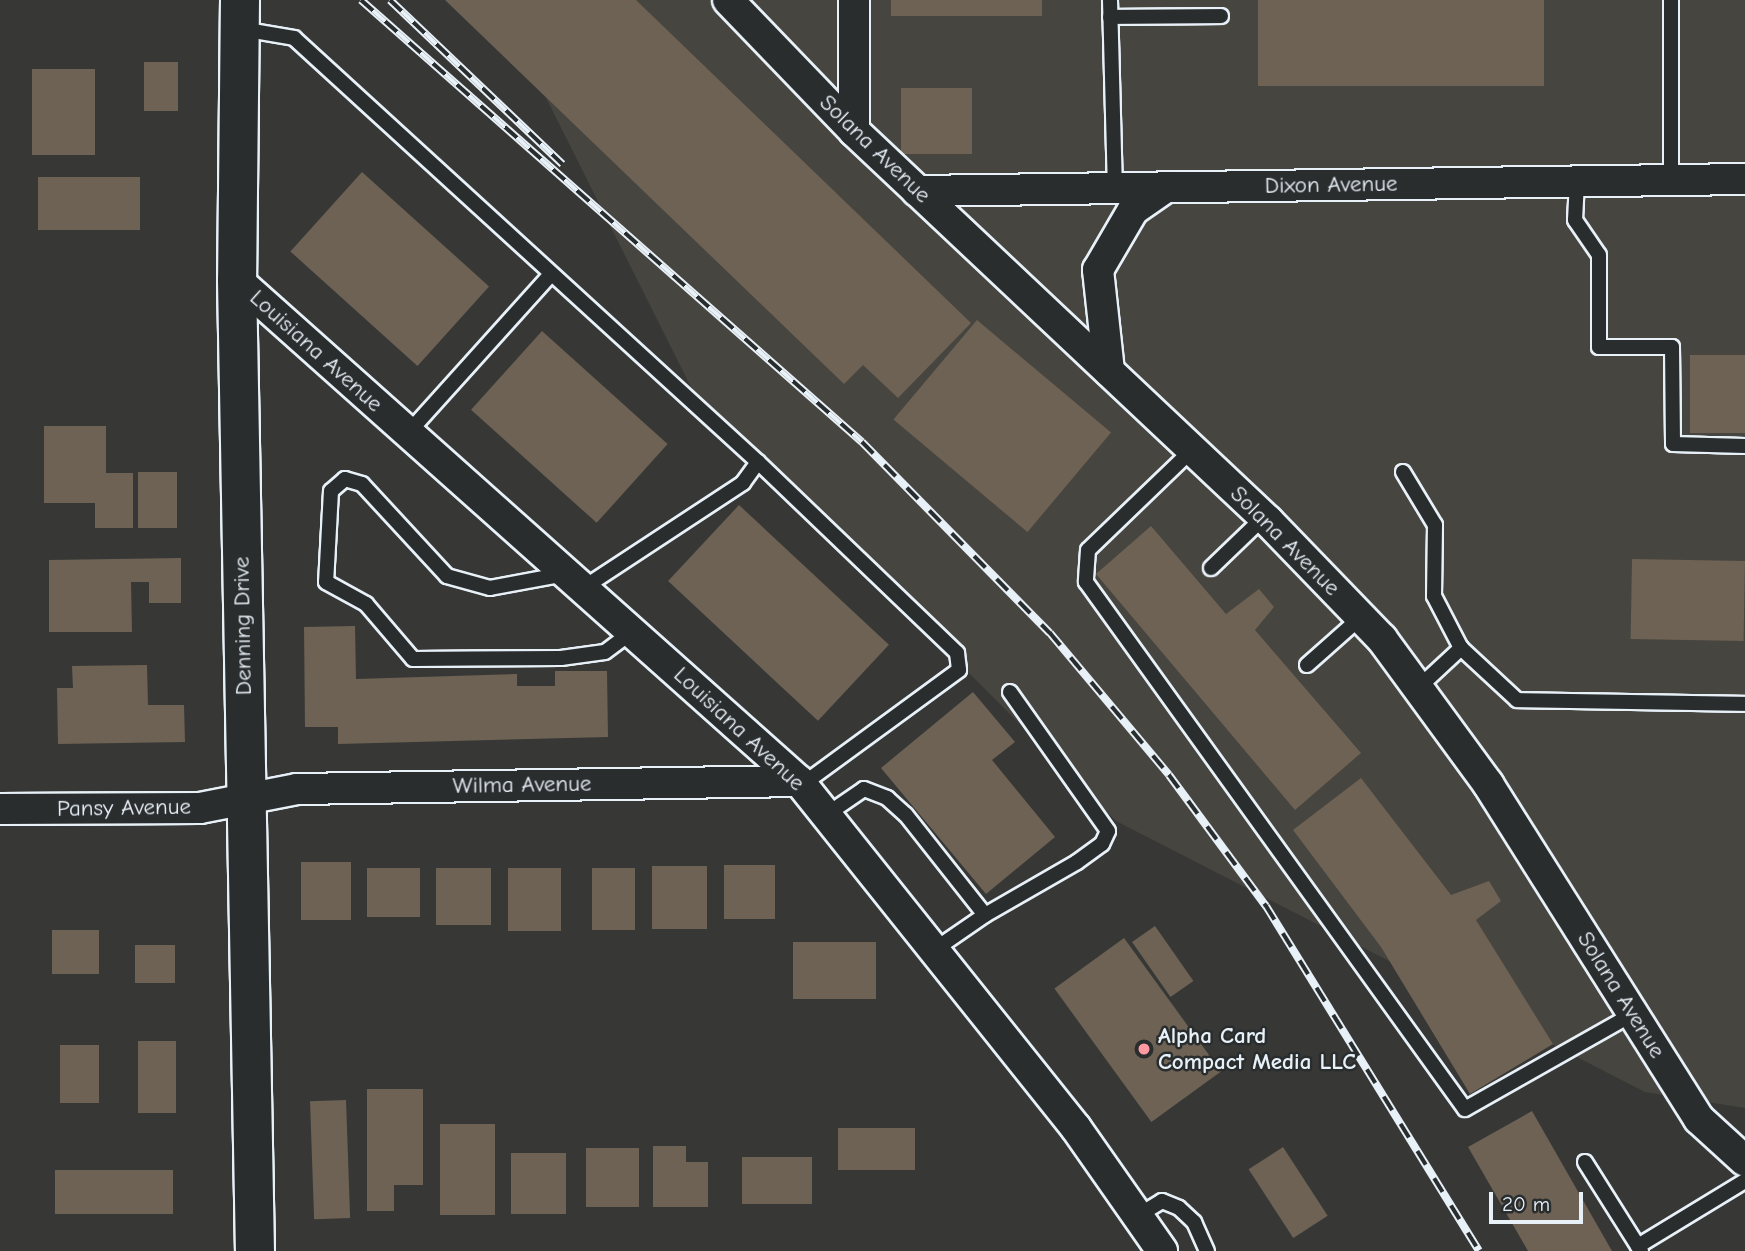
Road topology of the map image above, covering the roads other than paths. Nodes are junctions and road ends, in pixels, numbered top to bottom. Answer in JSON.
{"nodes":[{"id":1,"x":728,"y":0,"type":"edge"},
{"id":2,"x":854,"y":0,"type":"edge"},
{"id":3,"x":1110,"y":0,"type":"edge"},
{"id":4,"x":1671,"y":0,"type":"edge"},
{"id":5,"x":240,"y":14,"type":"edge"},
{"id":6,"x":1221,"y":16,"type":"dead end"},
{"id":7,"x":1111,"y":17,"type":"junction"},
{"id":8,"x":854,"y":131,"type":"junction"},
{"id":9,"x":1745,"y":179,"type":"edge"},
{"id":10,"x":1671,"y":180,"type":"junction"},
{"id":11,"x":1577,"y":182,"type":"junction"},
{"id":12,"x":1166,"y":187,"type":"junction"},
{"id":13,"x":1115,"y":188,"type":"junction"},
{"id":14,"x":917,"y":191,"type":"junction"},
{"id":15,"x":551,"y":274,"type":"junction"},
{"id":16,"x":237,"y":280,"type":"junction"},
{"id":17,"x":1109,"y":371,"type":"junction"},
{"id":18,"x":408,"y":433,"type":"junction"},
{"id":19,"x":1745,"y":446,"type":"edge"},
{"id":20,"x":1192,"y":450,"type":"junction"},
{"id":21,"x":758,"y":462,"type":"junction"},
{"id":22,"x":1403,"y":472,"type":"dead end"},
{"id":23,"x":1264,"y":517,"type":"junction"},
{"id":24,"x":1211,"y":568,"type":"dead end"},
{"id":25,"x":575,"y":581,"type":"junction"},
{"id":26,"x":1361,"y":617,"type":"junction"},
{"id":27,"x":632,"y":632,"type":"junction"},
{"id":28,"x":1461,"y":648,"type":"junction"},
{"id":29,"x":1307,"y":665,"type":"dead end"},
{"id":30,"x":1418,"y":688,"type":"junction"},
{"id":31,"x":1010,"y":692,"type":"dead end"},
{"id":32,"x":1745,"y":704,"type":"edge"},
{"id":33,"x":800,"y":783,"type":"junction"},
{"id":34,"x":246,"y":799,"type":"junction"},
{"id":35,"x":0,"y":809,"type":"edge"},
{"id":36,"x":826,"y":815,"type":"junction"},
{"id":37,"x":985,"y":915,"type":"junction"},
{"id":38,"x":934,"y":950,"type":"junction"},
{"id":39,"x":1633,"y":1014,"type":"junction"},
{"id":40,"x":1745,"y":1161,"type":"edge"},
{"id":41,"x":1586,"y":1162,"type":"dead end"},
{"id":42,"x":1745,"y":1181,"type":"edge"},
{"id":43,"x":1139,"y":1215,"type":"junction"},
{"id":44,"x":1639,"y":1249,"type":"edge"},
{"id":45,"x":256,"y":1251,"type":"edge"},
{"id":46,"x":1162,"y":1251,"type":"edge"},
{"id":47,"x":1207,"y":1251,"type":"edge"}],
"edges":[{"from":1,"to":8,"type":"street","name":"Solana Avenue"},
{"from":2,"to":8,"type":"street"},
{"from":3,"to":7,"type":"lane"},
{"from":4,"to":10,"type":"lane"},
{"from":5,"to":15,"type":"lane"},
{"from":5,"to":16,"type":"street","name":"Denning Drive"},
{"from":6,"to":7,"type":"lane"},
{"from":7,"to":13,"type":"lane"},
{"from":8,"to":14,"type":"street","name":"Solana Avenue"},
{"from":9,"to":10,"type":"street","name":"Dixon Avenue"},
{"from":10,"to":11,"type":"street","name":"Dixon Avenue"},
{"from":11,"to":12,"type":"street","name":"Dixon Avenue"},
{"from":11,"to":19,"type":"lane"},
{"from":12,"to":13,"type":"street","name":"Dixon Avenue"},
{"from":12,"to":17,"type":"street"},
{"from":13,"to":14,"type":"street","name":"Dixon Avenue"},
{"from":14,"to":17,"type":"street","name":"Solana Avenue"},
{"from":15,"to":18,"type":"lane"},
{"from":15,"to":21,"type":"lane"},
{"from":16,"to":18,"type":"street","name":"Louisiana Avenue"},
{"from":16,"to":34,"type":"street","name":"Denning Drive"},
{"from":17,"to":20,"type":"street","name":"Solana Avenue"},
{"from":18,"to":25,"type":"street","name":"Louisiana Avenue"},
{"from":20,"to":23,"type":"street","name":"Solana Avenue"},
{"from":20,"to":39,"type":"lane"},
{"from":21,"to":25,"type":"lane"},
{"from":21,"to":33,"type":"lane"},
{"from":22,"to":28,"type":"lane"},
{"from":23,"to":24,"type":"lane"},
{"from":23,"to":26,"type":"street","name":"Solana Avenue"},
{"from":25,"to":27,"type":"street","name":"Louisiana Avenue"},
{"from":25,"to":27,"type":"lane"},
{"from":26,"to":29,"type":"lane"},
{"from":26,"to":30,"type":"street","name":"Solana Avenue"},
{"from":27,"to":33,"type":"street","name":"Louisiana Avenue"},
{"from":28,"to":30,"type":"lane"},
{"from":28,"to":32,"type":"lane"},
{"from":30,"to":39,"type":"street","name":"Solana Avenue"},
{"from":31,"to":37,"type":"lane"},
{"from":33,"to":34,"type":"street","name":"Wilma Avenue"},
{"from":33,"to":36,"type":"street","name":"Louisiana Avenue"},
{"from":34,"to":35,"type":"street","name":"Pansy Avenue"},
{"from":34,"to":45,"type":"street","name":"Denning Drive"},
{"from":36,"to":37,"type":"lane"},
{"from":36,"to":38,"type":"street","name":"Louisiana Avenue"},
{"from":37,"to":38,"type":"lane"},
{"from":38,"to":43,"type":"street","name":"Louisiana Avenue"},
{"from":39,"to":40,"type":"street","name":"Solana Avenue"},
{"from":41,"to":44,"type":"lane"},
{"from":42,"to":44,"type":"lane"},
{"from":43,"to":46,"type":"street","name":"Louisiana Avenue"},
{"from":43,"to":47,"type":"lane"}]}
